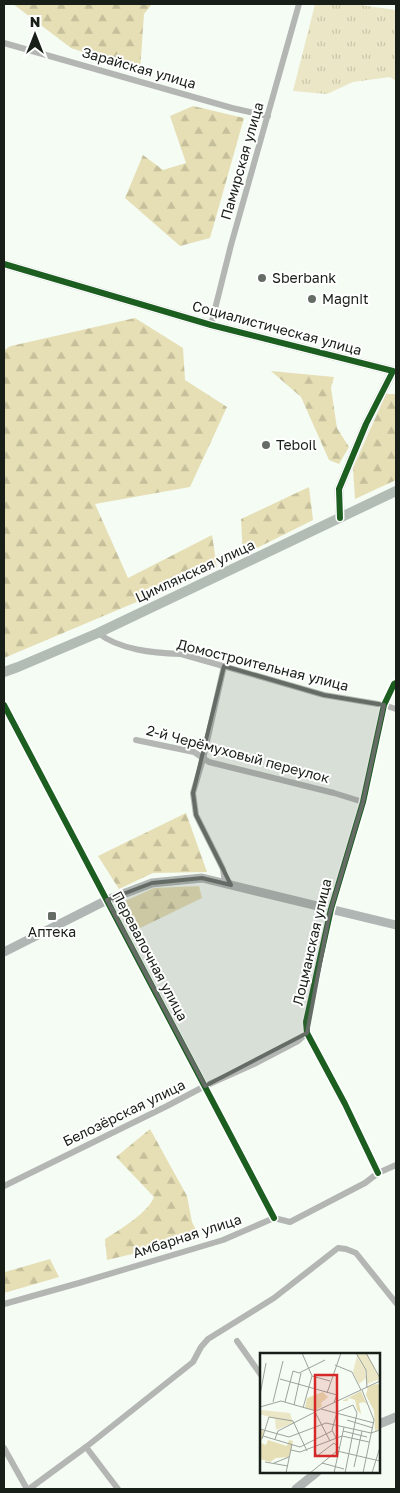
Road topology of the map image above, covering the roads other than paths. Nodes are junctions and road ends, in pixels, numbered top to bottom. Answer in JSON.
{"nodes":[{"id":1,"x":299,"y":4,"type":"edge"},
{"id":2,"x":4,"y":43,"type":"edge"},
{"id":3,"x":268,"y":116,"type":"junction"},
{"id":4,"x":4,"y":264,"type":"edge"},
{"id":5,"x":216,"y":302,"type":"junction"},
{"id":6,"x":225,"y":304,"type":"dead end"},
{"id":7,"x":211,"y":325,"type":"junction"},
{"id":8,"x":396,"y":491,"type":"edge"},
{"id":9,"x":340,"y":518,"type":"junction"},
{"id":10,"x":98,"y":633,"type":"junction"},
{"id":11,"x":224,"y":666,"type":"junction"},
{"id":12,"x":4,"y":672,"type":"edge"},
{"id":13,"x":396,"y":683,"type":"edge"},
{"id":14,"x":4,"y":705,"type":"edge"},
{"id":15,"x":384,"y":705,"type":"junction"},
{"id":16,"x":396,"y":709,"type":"edge"},
{"id":17,"x":136,"y":740,"type":"dead end"},
{"id":18,"x":203,"y":759,"type":"junction"},
{"id":19,"x":363,"y":802,"type":"junction"},
{"id":20,"x":225,"y":883,"type":"junction"},
{"id":21,"x":107,"y":900,"type":"junction"},
{"id":22,"x":331,"y":909,"type":"junction"},
{"id":23,"x":396,"y":925,"type":"edge"},
{"id":24,"x":4,"y":952,"type":"edge"},
{"id":25,"x":307,"y":1033,"type":"junction"},
{"id":26,"x":205,"y":1086,"type":"junction"},
{"id":27,"x":396,"y":1165,"type":"edge"},
{"id":28,"x":378,"y":1173,"type":"junction"},
{"id":29,"x":4,"y":1186,"type":"edge"},
{"id":30,"x":274,"y":1218,"type":"junction"},
{"id":31,"x":4,"y":1304,"type":"edge"},
{"id":32,"x":396,"y":1304,"type":"edge"},
{"id":33,"x":237,"y":1341,"type":"dead end"},
{"id":34,"x":260,"y":1374,"type":"edge"},
{"id":35,"x":396,"y":1417,"type":"edge"},
{"id":36,"x":380,"y":1424,"type":"edge"},
{"id":37,"x":86,"y":1447,"type":"junction"},
{"id":38,"x":4,"y":1448,"type":"edge"},
{"id":39,"x":316,"y":1473,"type":"edge"},
{"id":40,"x":28,"y":1489,"type":"edge"},
{"id":41,"x":118,"y":1489,"type":"edge"},
{"id":42,"x":296,"y":1489,"type":"edge"}],
"edges":[{"from":1,"to":3,"type":"street","name":"Памирская улица"},
{"from":2,"to":3,"type":"street","name":"Зарайская улица"},
{"from":3,"to":5,"type":"street","name":"Памирская улица"},
{"from":4,"to":7,"type":"street","name":"Социалистическая улица"},
{"from":5,"to":6,"type":"street"},
{"from":5,"to":7,"type":"street","name":"Памирская улица"},
{"from":7,"to":9,"type":"street","name":"Социалистическая улица"},
{"from":8,"to":9,"type":"main road","name":"Цимлянская улица"},
{"from":9,"to":10,"type":"main road","name":"Цимлянская улица"},
{"from":10,"to":11,"type":"street","name":"Домостроительная улица"},
{"from":10,"to":12,"type":"main road","name":"Цимлянская улица"},
{"from":11,"to":15,"type":"street","name":"Домостроительная улица"},
{"from":11,"to":18,"type":"street"},
{"from":13,"to":15,"type":"street","name":"Лоцманская улица"},
{"from":14,"to":21,"type":"street","name":"Перевалочная улица"},
{"from":15,"to":16,"type":"street","name":"Домостроительная улица"},
{"from":15,"to":19,"type":"street","name":"Лоцманская улица"},
{"from":17,"to":18,"type":"street","name":"2-й Черёмуховый переулок"},
{"from":18,"to":19,"type":"street","name":"2-й Черёмуховый переулок"},
{"from":18,"to":20,"type":"street"},
{"from":19,"to":22,"type":"street","name":"Лоцманская улица"},
{"from":20,"to":21,"type":"street"},
{"from":20,"to":22,"type":"street"},
{"from":21,"to":24,"type":"street"},
{"from":21,"to":26,"type":"street","name":"Перевалочная улица"},
{"from":22,"to":23,"type":"street"},
{"from":22,"to":25,"type":"street","name":"Лоцманская улица"},
{"from":25,"to":26,"type":"street","name":"Белозёрская улица"},
{"from":25,"to":28,"type":"street"},
{"from":26,"to":29,"type":"street","name":"Белозёрская улица"},
{"from":26,"to":30,"type":"street","name":"Перевалочная улица"},
{"from":27,"to":28,"type":"street","name":"Амбарная улица"},
{"from":28,"to":30,"type":"street","name":"Амбарная улица"},
{"from":30,"to":31,"type":"street","name":"Амбарная улица"},
{"from":32,"to":37,"type":"street"},
{"from":33,"to":34,"type":"street"},
{"from":35,"to":36,"type":"street"},
{"from":37,"to":40,"type":"street"},
{"from":37,"to":41,"type":"street"},
{"from":38,"to":40,"type":"street"},
{"from":39,"to":42,"type":"street"}]}
